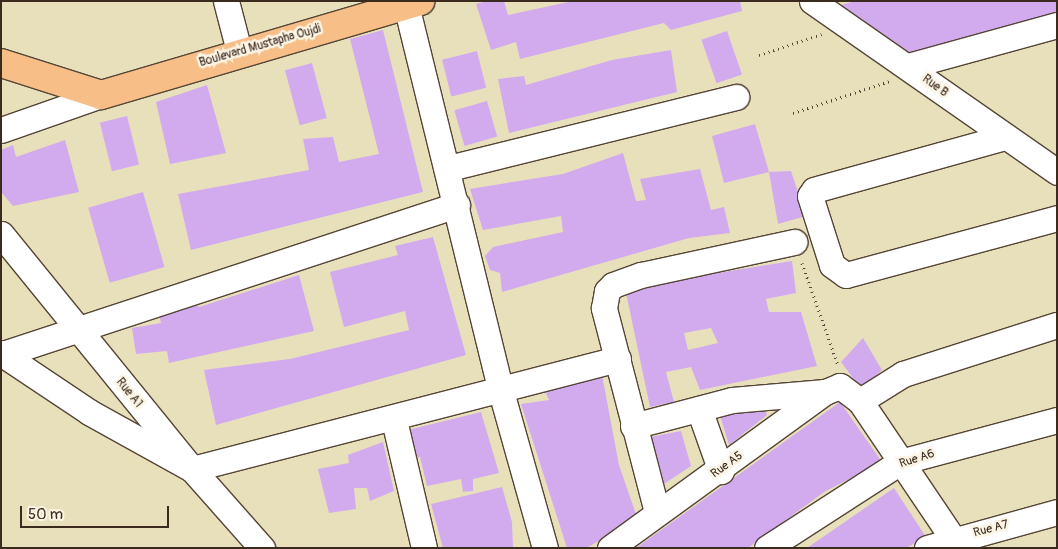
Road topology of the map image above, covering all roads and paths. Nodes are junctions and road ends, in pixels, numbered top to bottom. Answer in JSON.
{"nodes":[{"id":1,"x":226,"y":1,"type":"edge"},
{"id":2,"x":819,"y":2,"type":"edge"},
{"id":3,"x":413,"y":3,"type":"edge"},
{"id":4,"x":1057,"y":25,"type":"edge"},
{"id":5,"x":848,"y":26,"type":"junction"},
{"id":6,"x":239,"y":51,"type":"junction"},
{"id":7,"x":760,"y":55,"type":"dead end"},
{"id":8,"x":1,"y":64,"type":"edge"},
{"id":9,"x":912,"y":69,"type":"junction"},
{"id":10,"x":101,"y":95,"type":"junction"},
{"id":11,"x":736,"y":97,"type":"dead end"},
{"id":12,"x":793,"y":113,"type":"dead end"},
{"id":13,"x":1,"y":130,"type":"edge"},
{"id":14,"x":1005,"y":138,"type":"junction"},
{"id":15,"x":449,"y":168,"type":"junction"},
{"id":16,"x":1057,"y":172,"type":"edge"},
{"id":17,"x":457,"y":205,"type":"junction"},
{"id":18,"x":1057,"y":218,"type":"edge"},
{"id":19,"x":1,"y":234,"type":"edge"},
{"id":20,"x":794,"y":242,"type":"joint"},
{"id":21,"x":1057,"y":325,"type":"edge"},
{"id":22,"x":77,"y":328,"type":"junction"},
{"id":23,"x":2,"y":353,"type":"edge"},
{"id":24,"x":618,"y":359,"type":"junction"},
{"id":25,"x":500,"y":388,"type":"junction"},
{"id":26,"x":843,"y":393,"type":"junction"},
{"id":27,"x":699,"y":409,"type":"junction"},
{"id":28,"x":394,"y":420,"type":"junction"},
{"id":29,"x":1057,"y":420,"type":"edge"},
{"id":30,"x":633,"y":426,"type":"junction"},
{"id":31,"x":900,"y":462,"type":"junction"},
{"id":32,"x":192,"y":469,"type":"junction"},
{"id":33,"x":721,"y":471,"type":"junction"},
{"id":34,"x":657,"y":512,"type":"junction"},
{"id":35,"x":1057,"y":512,"type":"edge"},
{"id":36,"x":956,"y":543,"type":"edge"},
{"id":37,"x":262,"y":548,"type":"edge"},
{"id":38,"x":424,"y":548,"type":"edge"},
{"id":39,"x":546,"y":548,"type":"edge"},
{"id":40,"x":610,"y":548,"type":"edge"},
{"id":41,"x":767,"y":548,"type":"edge"},
{"id":42,"x":927,"y":548,"type":"edge"}],
"edges":[{"from":1,"to":6,"type":"street"},
{"from":2,"to":5,"type":"street","name":"Rue B"},
{"from":3,"to":6,"type":"main road","name":"Boulevard Mustapha Oujdi"},
{"from":3,"to":15,"type":"street"},
{"from":4,"to":9,"type":"street"},
{"from":5,"to":7,"type":"path"},
{"from":5,"to":9,"type":"street","name":"Rue B"},
{"from":6,"to":10,"type":"main road","name":"Boulevard Mustapha Oujdi"},
{"from":8,"to":10,"type":"main road"},
{"from":9,"to":12,"type":"path"},
{"from":9,"to":14,"type":"street","name":"Rue B"},
{"from":10,"to":13,"type":"street","name":"Boulevard Mustapha Oujdi"},
{"from":11,"to":15,"type":"street"},
{"from":14,"to":16,"type":"street","name":"Rue B"},
{"from":14,"to":18,"type":"street"},
{"from":15,"to":17,"type":"street"},
{"from":17,"to":22,"type":"street"},
{"from":17,"to":25,"type":"street"},
{"from":19,"to":22,"type":"street","name":"Rue A1"},
{"from":20,"to":24,"type":"street"},
{"from":20,"to":26,"type":"path"},
{"from":21,"to":26,"type":"street","name":"Rue A5"},
{"from":22,"to":23,"type":"street"},
{"from":22,"to":32,"type":"street","name":"Rue A1"},
{"from":23,"to":32,"type":"street"},
{"from":24,"to":25,"type":"street"},
{"from":24,"to":30,"type":"street"},
{"from":25,"to":28,"type":"street"},
{"from":25,"to":39,"type":"street"},
{"from":26,"to":27,"type":"street"},
{"from":26,"to":31,"type":"street"},
{"from":26,"to":33,"type":"street","name":"Rue A5"},
{"from":27,"to":30,"type":"street"},
{"from":27,"to":33,"type":"street"},
{"from":28,"to":32,"type":"street"},
{"from":28,"to":38,"type":"street"},
{"from":29,"to":31,"type":"street","name":"Rue A6"},
{"from":30,"to":34,"type":"street"},
{"from":31,"to":36,"type":"street"},
{"from":31,"to":41,"type":"street","name":"Rue A6"},
{"from":32,"to":37,"type":"street","name":"Rue A1"},
{"from":33,"to":34,"type":"street","name":"Rue A5"},
{"from":34,"to":40,"type":"street","name":"Rue A5"},
{"from":35,"to":36,"type":"street","name":"Rue A7"},
{"from":36,"to":42,"type":"street","name":"Rue A7"}]}
